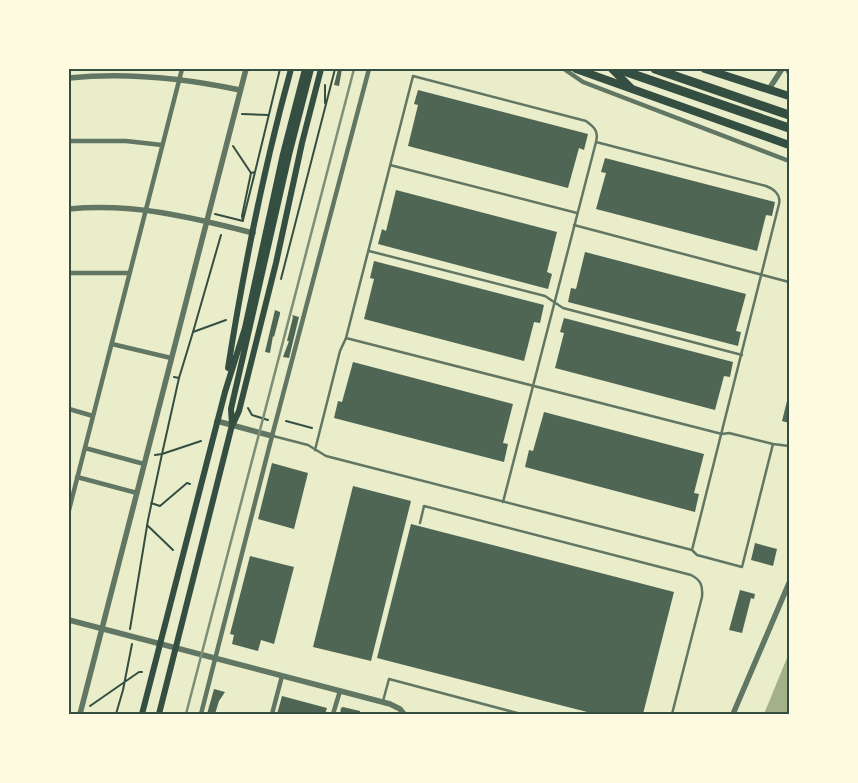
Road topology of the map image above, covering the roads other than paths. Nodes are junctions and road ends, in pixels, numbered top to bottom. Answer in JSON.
{"nodes":[{"id":1,"x":182,"y":69,"type":"edge"},
{"id":2,"x":246,"y":69,"type":"edge"},
{"id":3,"x":291,"y":69,"type":"edge"},
{"id":4,"x":305,"y":69,"type":"edge"},
{"id":5,"x":311,"y":69,"type":"edge"},
{"id":6,"x":321,"y":69,"type":"edge"},
{"id":7,"x":369,"y":69,"type":"edge"},
{"id":8,"x":564,"y":69,"type":"edge"},
{"id":9,"x":576,"y":69,"type":"edge"},
{"id":10,"x":612,"y":69,"type":"edge"},
{"id":11,"x":618,"y":69,"type":"edge"},
{"id":12,"x":655,"y":69,"type":"edge"},
{"id":13,"x":705,"y":69,"type":"edge"},
{"id":14,"x":782,"y":69,"type":"edge"},
{"id":15,"x":787,"y":69,"type":"edge"},
{"id":16,"x":789,"y":73,"type":"edge"},
{"id":17,"x":69,"y":78,"type":"edge"},
{"id":18,"x":179,"y":79,"type":"junction"},
{"id":19,"x":631,"y":88,"type":"junction"},
{"id":20,"x":769,"y":89,"type":"junction"},
{"id":21,"x":240,"y":90,"type":"junction"},
{"id":22,"x":789,"y":96,"type":"edge"},
{"id":23,"x":789,"y":115,"type":"edge"},
{"id":24,"x":789,"y":128,"type":"edge"},
{"id":25,"x":69,"y":141,"type":"edge"},
{"id":26,"x":596,"y":142,"type":"junction"},
{"id":27,"x":162,"y":145,"type":"junction"},
{"id":28,"x":789,"y":145,"type":"edge"},
{"id":29,"x":286,"y":155,"type":"junction"},
{"id":30,"x":789,"y":161,"type":"edge"},
{"id":31,"x":390,"y":165,"type":"junction"},
{"id":32,"x":69,"y":209,"type":"edge"},
{"id":33,"x":146,"y":209,"type":"junction"},
{"id":34,"x":578,"y":213,"type":"junction"},
{"id":35,"x":207,"y":221,"type":"junction"},
{"id":36,"x":574,"y":225,"type":"junction"},
{"id":37,"x":253,"y":233,"type":"junction"},
{"id":38,"x":369,"y":251,"type":"junction"},
{"id":39,"x":130,"y":273,"type":"junction"},
{"id":40,"x":69,"y":274,"type":"edge"},
{"id":41,"x":761,"y":275,"type":"junction"},
{"id":42,"x":789,"y":282,"type":"edge"},
{"id":43,"x":554,"y":302,"type":"junction"},
{"id":44,"x":346,"y":338,"type":"junction"},
{"id":45,"x":112,"y":344,"type":"junction"},
{"id":46,"x":742,"y":355,"type":"junction"},
{"id":47,"x":171,"y":358,"type":"junction"},
{"id":48,"x":533,"y":385,"type":"junction"},
{"id":49,"x":225,"y":392,"type":"junction"},
{"id":50,"x":69,"y":409,"type":"edge"},
{"id":51,"x":93,"y":416,"type":"junction"},
{"id":52,"x":217,"y":421,"type":"junction"},
{"id":53,"x":232,"y":425,"type":"junction"},
{"id":54,"x":722,"y":434,"type":"junction"},
{"id":55,"x":272,"y":436,"type":"junction"},
{"id":56,"x":773,"y":444,"type":"junction"},
{"id":57,"x":789,"y":446,"type":"edge"},
{"id":58,"x":85,"y":448,"type":"junction"},
{"id":59,"x":315,"y":450,"type":"junction"},
{"id":60,"x":144,"y":464,"type":"junction"},
{"id":61,"x":77,"y":477,"type":"junction"},
{"id":62,"x":137,"y":493,"type":"junction"},
{"id":63,"x":503,"y":502,"type":"junction"},
{"id":64,"x":69,"y":510,"type":"edge"},
{"id":65,"x":420,"y":523,"type":"dead end"},
{"id":66,"x":692,"y":550,"type":"junction"},
{"id":67,"x":789,"y":583,"type":"edge"},
{"id":68,"x":69,"y":620,"type":"edge"},
{"id":69,"x":102,"y":628,"type":"junction"},
{"id":70,"x":160,"y":644,"type":"junction"},
{"id":71,"x":176,"y":648,"type":"junction"},
{"id":72,"x":215,"y":658,"type":"junction"},
{"id":73,"x":282,"y":676,"type":"junction"},
{"id":74,"x":340,"y":691,"type":"junction"},
{"id":75,"x":382,"y":702,"type":"junction"},
{"id":76,"x":80,"y":713,"type":"edge"},
{"id":77,"x":142,"y":714,"type":"edge"},
{"id":78,"x":159,"y":714,"type":"edge"},
{"id":79,"x":201,"y":714,"type":"edge"},
{"id":80,"x":272,"y":714,"type":"edge"},
{"id":81,"x":334,"y":714,"type":"edge"},
{"id":82,"x":404,"y":714,"type":"edge"},
{"id":83,"x":521,"y":714,"type":"edge"},
{"id":84,"x":672,"y":714,"type":"edge"},
{"id":85,"x":733,"y":714,"type":"edge"}],
"edges":[{"from":1,"to":18,"type":"street"},
{"from":2,"to":21,"type":"street"},
{"from":3,"to":37,"type":"main road"},
{"from":4,"to":29,"type":"main road"},
{"from":5,"to":29,"type":"main road"},
{"from":6,"to":53,"type":"main road"},
{"from":7,"to":55,"type":"street"},
{"from":8,"to":30,"type":"street"},
{"from":9,"to":19,"type":"main road"},
{"from":10,"to":19,"type":"main road"},
{"from":11,"to":24,"type":"highway"},
{"from":12,"to":23,"type":"highway"},
{"from":13,"to":20,"type":"main road"},
{"from":14,"to":20,"type":"street"},
{"from":15,"to":16,"type":"street"},
{"from":17,"to":18,"type":"street"},
{"from":18,"to":21,"type":"street"},
{"from":18,"to":27,"type":"street"},
{"from":19,"to":28,"type":"main road"},
{"from":20,"to":22,"type":"main road"},
{"from":21,"to":35,"type":"street"},
{"from":25,"to":27,"type":"street"},
{"from":26,"to":31,"type":"lane"},
{"from":26,"to":34,"type":"lane"},
{"from":26,"to":41,"type":"lane"},
{"from":27,"to":33,"type":"street"},
{"from":29,"to":49,"type":"main road"},
{"from":29,"to":53,"type":"main road"},
{"from":31,"to":34,"type":"lane"},
{"from":31,"to":38,"type":"lane"},
{"from":32,"to":33,"type":"street"},
{"from":33,"to":35,"type":"street"},
{"from":33,"to":39,"type":"street"},
{"from":34,"to":36,"type":"lane"},
{"from":35,"to":37,"type":"street"},
{"from":35,"to":47,"type":"street"},
{"from":36,"to":41,"type":"lane"},
{"from":36,"to":43,"type":"lane"},
{"from":37,"to":49,"type":"main road"},
{"from":38,"to":43,"type":"lane"},
{"from":38,"to":44,"type":"lane"},
{"from":39,"to":40,"type":"street"},
{"from":39,"to":45,"type":"street"},
{"from":41,"to":42,"type":"lane"},
{"from":41,"to":46,"type":"lane"},
{"from":43,"to":46,"type":"lane"},
{"from":43,"to":48,"type":"lane"},
{"from":44,"to":48,"type":"lane"},
{"from":44,"to":59,"type":"lane"},
{"from":45,"to":47,"type":"street"},
{"from":45,"to":51,"type":"street"},
{"from":46,"to":54,"type":"lane"},
{"from":47,"to":60,"type":"street"},
{"from":48,"to":54,"type":"lane"},
{"from":48,"to":63,"type":"lane"},
{"from":49,"to":52,"type":"main road"},
{"from":50,"to":51,"type":"street"},
{"from":51,"to":58,"type":"street"},
{"from":52,"to":53,"type":"street"},
{"from":52,"to":70,"type":"main road"},
{"from":53,"to":55,"type":"street"},
{"from":53,"to":71,"type":"main road"},
{"from":54,"to":56,"type":"lane"},
{"from":54,"to":66,"type":"lane"},
{"from":55,"to":59,"type":"lane"},
{"from":55,"to":72,"type":"street"},
{"from":56,"to":57,"type":"lane"},
{"from":56,"to":66,"type":"lane"},
{"from":58,"to":60,"type":"street"},
{"from":58,"to":61,"type":"street"},
{"from":59,"to":63,"type":"lane"},
{"from":60,"to":62,"type":"street"},
{"from":61,"to":62,"type":"street"},
{"from":61,"to":64,"type":"street"},
{"from":62,"to":69,"type":"street"},
{"from":63,"to":66,"type":"lane"},
{"from":65,"to":84,"type":"lane"},
{"from":67,"to":85,"type":"street"},
{"from":68,"to":69,"type":"street"},
{"from":69,"to":70,"type":"street"},
{"from":69,"to":76,"type":"street"},
{"from":70,"to":71,"type":"street"},
{"from":70,"to":77,"type":"main road"},
{"from":71,"to":72,"type":"street"},
{"from":71,"to":78,"type":"main road"},
{"from":72,"to":73,"type":"street"},
{"from":72,"to":79,"type":"street"},
{"from":73,"to":74,"type":"street"},
{"from":73,"to":80,"type":"street"},
{"from":74,"to":75,"type":"street"},
{"from":74,"to":81,"type":"street"},
{"from":75,"to":82,"type":"street"},
{"from":75,"to":83,"type":"lane"}]}
